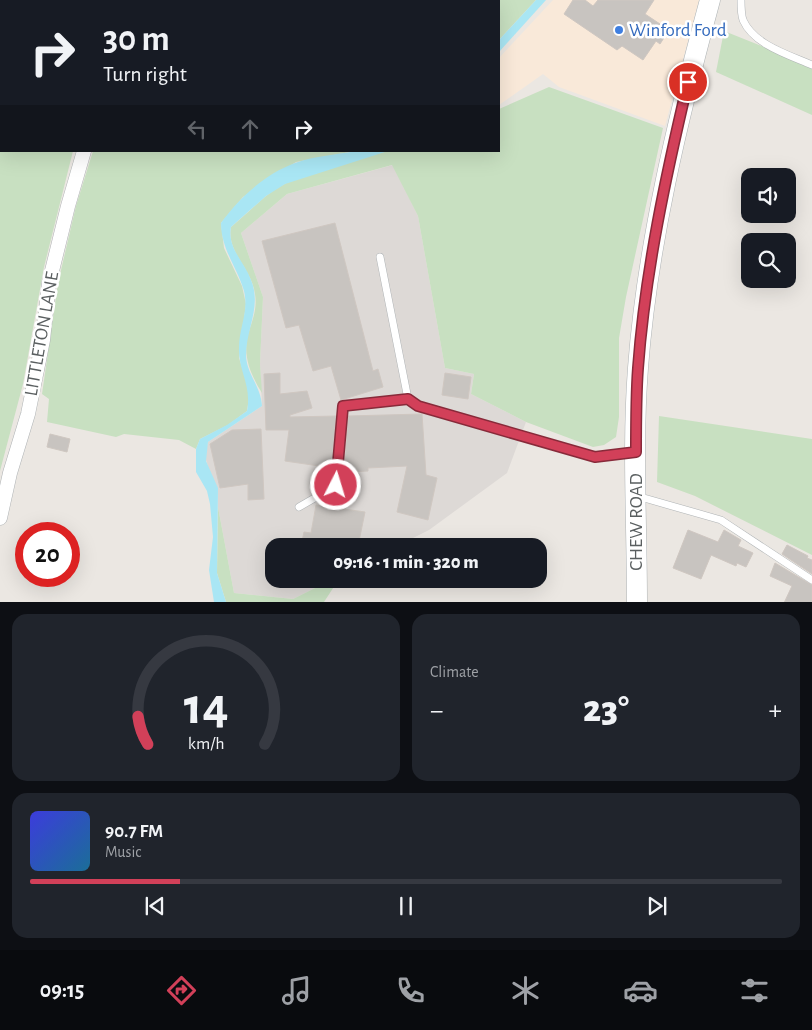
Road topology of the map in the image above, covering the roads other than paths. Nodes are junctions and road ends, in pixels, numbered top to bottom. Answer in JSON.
{"nodes":[{"id":1,"x":710,"y":0,"type":"edge"},
{"id":2,"x":741,"y":0,"type":"edge"},
{"id":3,"x":812,"y":65,"type":"edge"},
{"id":4,"x":84,"y":152,"type":"edge"},
{"id":5,"x":380,"y":257,"type":"dead end"},
{"id":6,"x":408,"y":399,"type":"junction"},
{"id":7,"x":636,"y":452,"type":"junction"},
{"id":8,"x":637,"y":496,"type":"junction"},
{"id":9,"x":299,"y":507,"type":"dead end"},
{"id":10,"x":0,"y":518,"type":"edge"},
{"id":11,"x":812,"y":580,"type":"edge"},
{"id":12,"x":637,"y":602,"type":"edge"}],
"edges":[{"from":1,"to":7,"type":"main road","name":"CHEW ROAD"},
{"from":2,"to":3,"type":"lane"},
{"from":4,"to":10,"type":"street","name":"LITTLETON LANE"},
{"from":5,"to":6,"type":"lane"},
{"from":6,"to":7,"type":"lane"},
{"from":6,"to":9,"type":"lane"},
{"from":7,"to":8,"type":"main road","name":"CHEW ROAD"},
{"from":8,"to":11,"type":"lane"},
{"from":8,"to":12,"type":"main road","name":"CHEW ROAD"}]}
